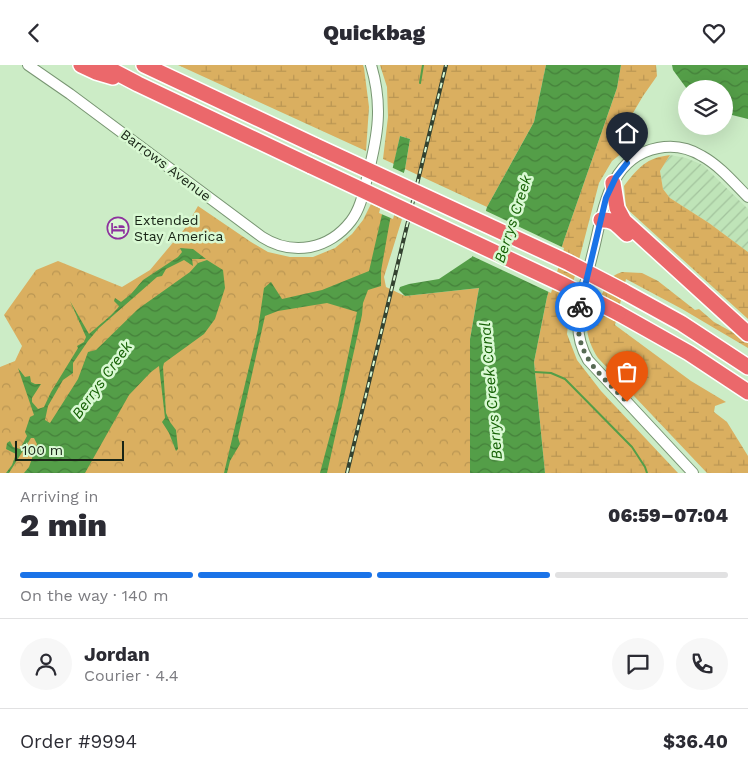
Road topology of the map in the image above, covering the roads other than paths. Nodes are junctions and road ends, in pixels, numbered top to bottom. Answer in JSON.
{"nodes":[{"id":1,"x":28,"y":65,"type":"edge"},
{"id":2,"x":81,"y":65,"type":"edge"},
{"id":3,"x":102,"y":65,"type":"edge"},
{"id":4,"x":144,"y":65,"type":"edge"},
{"id":5,"x":370,"y":65,"type":"edge"},
{"id":6,"x":138,"y":84,"type":"junction"},
{"id":7,"x":613,"y":183,"type":"junction"},
{"id":8,"x":748,"y":197,"type":"edge"},
{"id":9,"x":600,"y":220,"type":"junction"},
{"id":10,"x":748,"y":335,"type":"edge"},
{"id":11,"x":748,"y":367,"type":"edge"},
{"id":12,"x":748,"y":392,"type":"edge"},
{"id":13,"x":693,"y":473,"type":"edge"}],
"edges":[{"from":1,"to":5,"type":"street","name":"Barrows Avenue"},
{"from":2,"to":6,"type":"highway"},
{"from":3,"to":6,"type":"highway"},
{"from":4,"to":11,"type":"highway","bridge":true},
{"from":6,"to":12,"type":"highway","bridge":true},
{"from":7,"to":8,"type":"street"},
{"from":7,"to":9,"type":"street"},
{"from":7,"to":10,"type":"highway"},
{"from":9,"to":10,"type":"highway"},
{"from":9,"to":13,"type":"street"}]}
